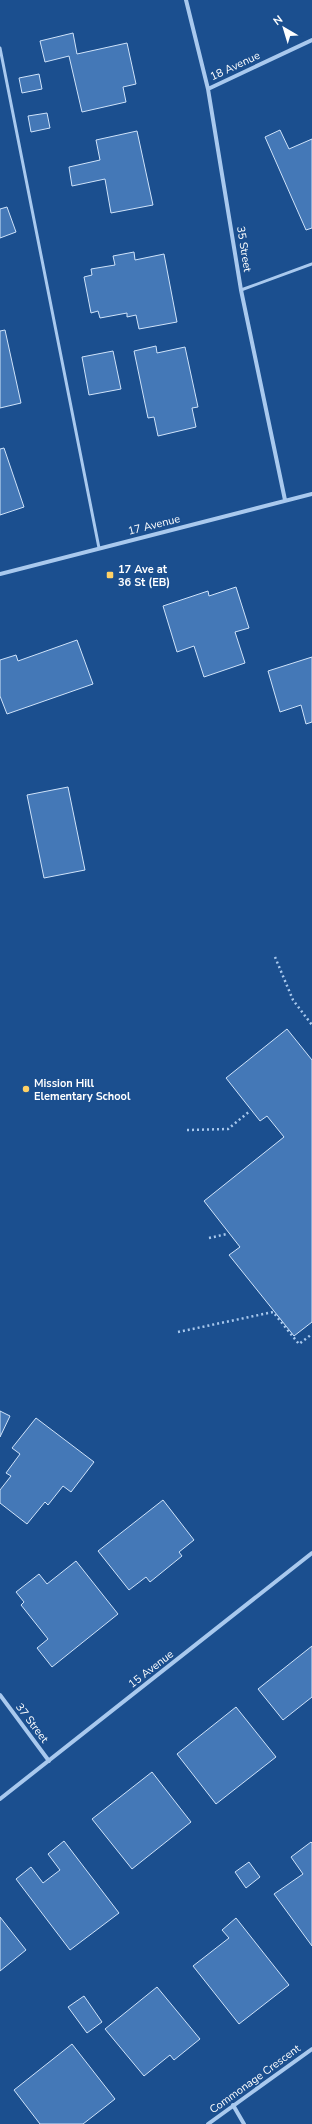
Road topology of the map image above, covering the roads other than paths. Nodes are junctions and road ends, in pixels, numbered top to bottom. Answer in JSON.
{"nodes":[{"id":1,"x":186,"y":0,"type":"edge"},
{"id":2,"x":312,"y":40,"type":"edge"},
{"id":3,"x":0,"y":48,"type":"edge"},
{"id":4,"x":208,"y":88,"type":"junction"},
{"id":5,"x":312,"y":264,"type":"edge"},
{"id":6,"x":241,"y":290,"type":"junction"},
{"id":7,"x":312,"y":494,"type":"edge"},
{"id":8,"x":285,"y":500,"type":"junction"},
{"id":9,"x":99,"y":548,"type":"junction"},
{"id":10,"x":0,"y":574,"type":"edge"},
{"id":11,"x":312,"y":1553,"type":"edge"},
{"id":12,"x":0,"y":1695,"type":"edge"},
{"id":13,"x":49,"y":1761,"type":"junction"},
{"id":14,"x":0,"y":1798,"type":"edge"},
{"id":15,"x":312,"y":2049,"type":"edge"},
{"id":16,"x":233,"y":2105,"type":"junction"},
{"id":17,"x":208,"y":2124,"type":"edge"},
{"id":18,"x":244,"y":2124,"type":"edge"}],
"edges":[{"from":1,"to":4,"type":"street","name":"35 Street"},
{"from":2,"to":4,"type":"street","name":"18 Avenue"},
{"from":3,"to":9,"type":"lane"},
{"from":4,"to":6,"type":"street","name":"35 Street"},
{"from":5,"to":6,"type":"lane"},
{"from":6,"to":8,"type":"street","name":"35 Street"},
{"from":7,"to":8,"type":"street","name":"17 Avenue"},
{"from":8,"to":9,"type":"street","name":"17 Avenue"},
{"from":9,"to":10,"type":"street","name":"17 Avenue"},
{"from":11,"to":13,"type":"street","name":"15 Avenue"},
{"from":12,"to":13,"type":"street","name":"37 Street"},
{"from":13,"to":14,"type":"street","name":"15 Avenue"},
{"from":15,"to":16,"type":"street","name":"Commonage Crescent"},
{"from":16,"to":17,"type":"street","name":"Commonage Crescent"},
{"from":16,"to":18,"type":"street"}]}
